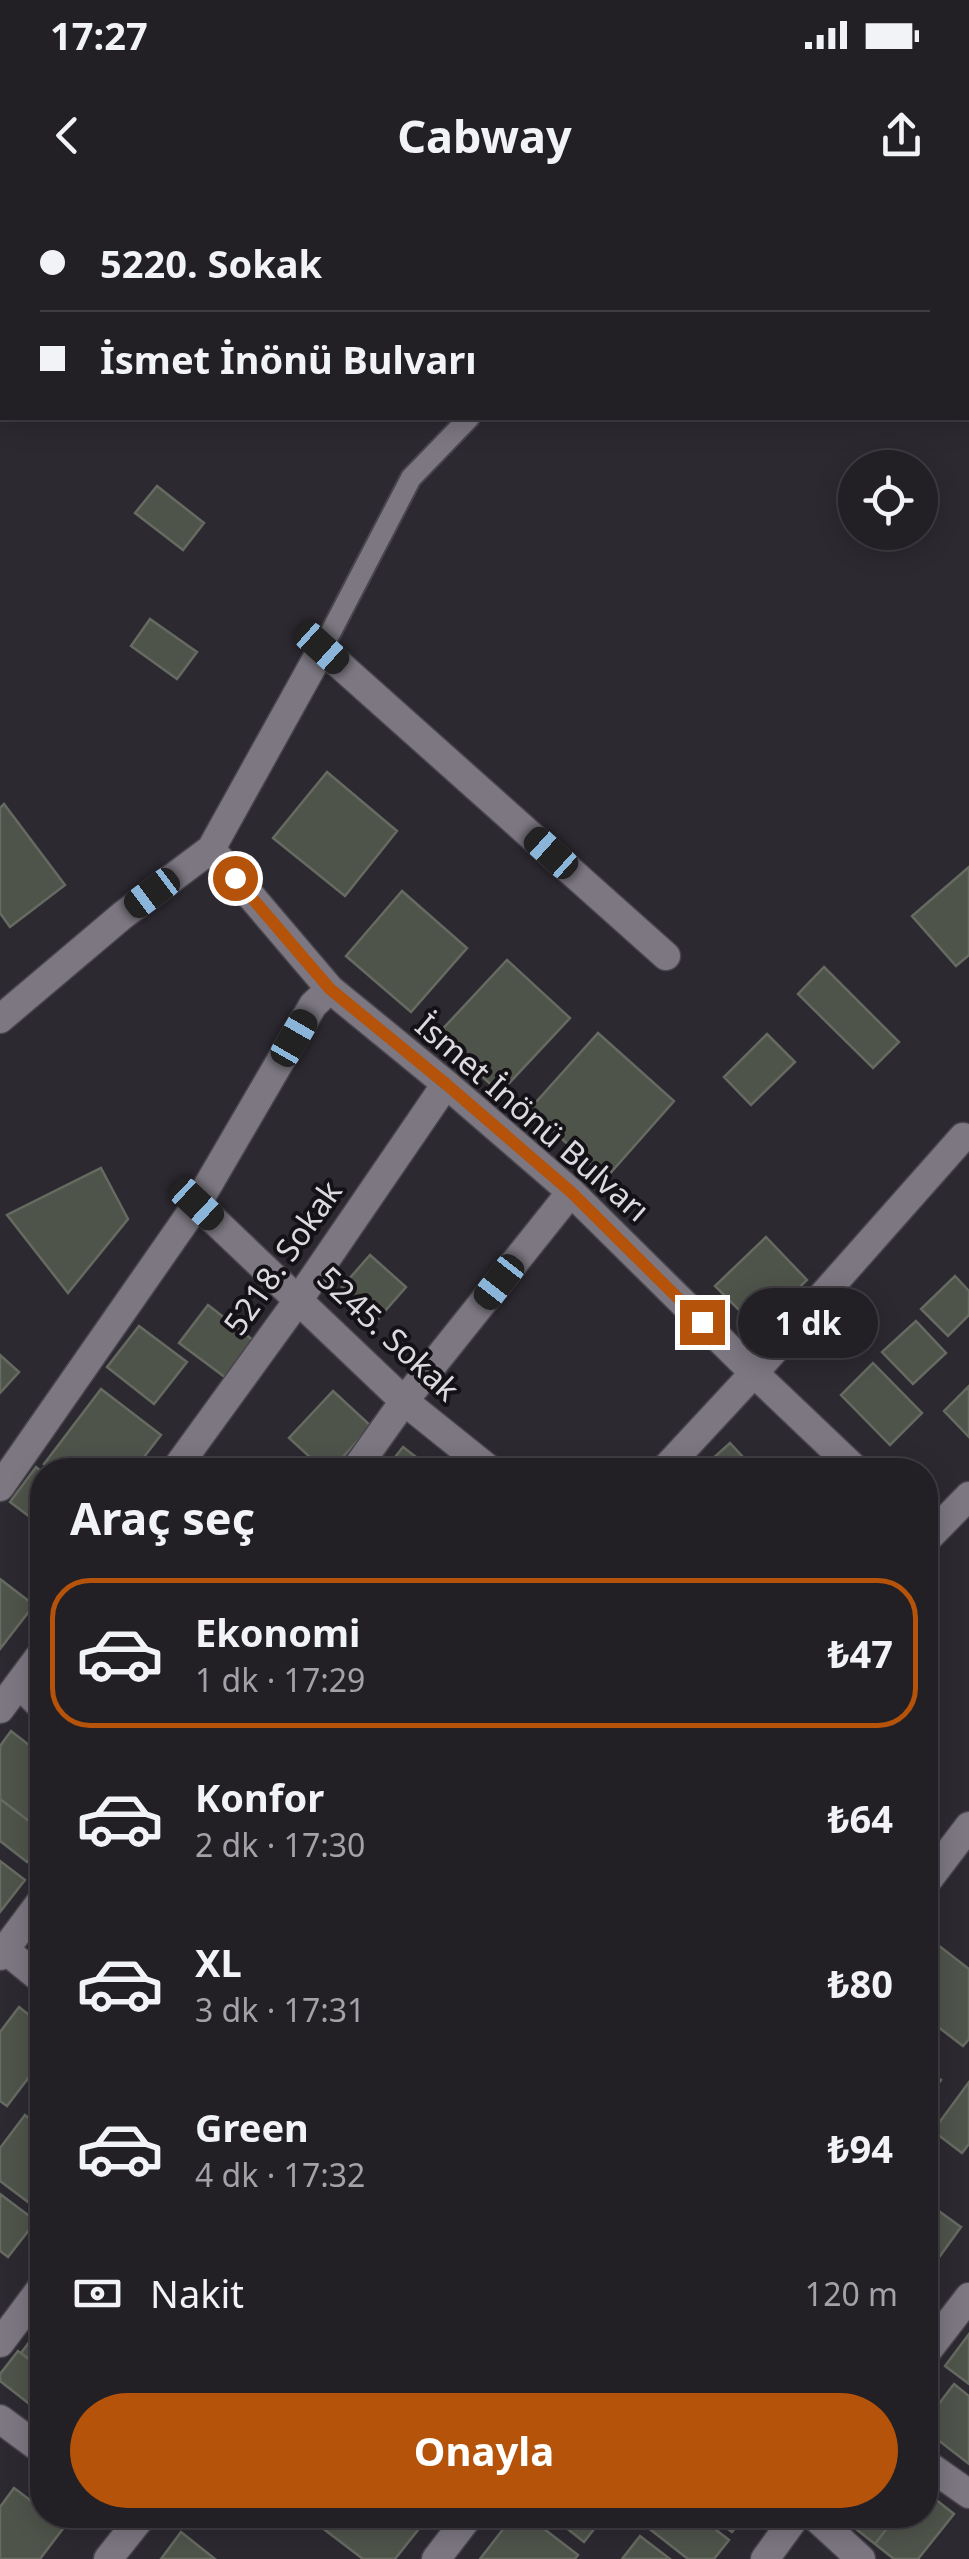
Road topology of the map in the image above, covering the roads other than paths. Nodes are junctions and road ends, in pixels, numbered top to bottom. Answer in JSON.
{"nodes":[{"id":1,"x":467,"y":420,"type":"edge"},
{"id":2,"x":322,"y":648,"type":"junction"},
{"id":3,"x":212,"y":850,"type":"junction"},
{"id":4,"x":666,"y":956,"type":"dead end"},
{"id":5,"x":330,"y":989,"type":"junction"},
{"id":6,"x":0,"y":1019,"type":"edge"},
{"id":7,"x":446,"y":1084,"type":"junction"},
{"id":8,"x":963,"y":1136,"type":"dead end"},
{"id":9,"x":571,"y":1192,"type":"junction"},
{"id":10,"x":197,"y":1204,"type":"junction"},
{"id":11,"x":298,"y":1299,"type":"junction"},
{"id":12,"x":754,"y":1373,"type":"junction"},
{"id":13,"x":404,"y":1401,"type":"junction"},
{"id":14,"x":184,"y":1458,"type":"edge"},
{"id":15,"x":364,"y":1458,"type":"edge"},
{"id":16,"x":475,"y":1458,"type":"edge"},
{"id":17,"x":675,"y":1458,"type":"edge"},
{"id":18,"x":843,"y":1458,"type":"edge"},
{"id":19,"x":0,"y":1487,"type":"edge"},
{"id":20,"x":969,"y":1496,"type":"edge"},
{"id":21,"x":938,"y":1526,"type":"edge"},
{"id":22,"x":30,"y":1670,"type":"edge"},
{"id":23,"x":20,"y":1685,"type":"junction"},
{"id":24,"x":30,"y":1695,"type":"edge"},
{"id":25,"x":0,"y":1710,"type":"edge"},
{"id":26,"x":969,"y":1826,"type":"edge"},
{"id":27,"x":938,"y":1867,"type":"edge"},
{"id":28,"x":30,"y":1916,"type":"edge"},
{"id":29,"x":2,"y":1953,"type":"edge"},
{"id":30,"x":30,"y":1972,"type":"edge"},
{"id":31,"x":969,"y":2297,"type":"edge"},
{"id":32,"x":30,"y":2302,"type":"edge"},
{"id":33,"x":938,"y":2337,"type":"edge"},
{"id":34,"x":0,"y":2343,"type":"edge"},
{"id":35,"x":0,"y":2419,"type":"edge"},
{"id":36,"x":30,"y":2441,"type":"edge"},
{"id":37,"x":938,"y":2472,"type":"edge"},
{"id":38,"x":969,"y":2494,"type":"edge"},
{"id":39,"x":130,"y":2528,"type":"edge"},
{"id":40,"x":460,"y":2528,"type":"edge"},
{"id":41,"x":788,"y":2528,"type":"edge"},
{"id":42,"x":827,"y":2528,"type":"edge"},
{"id":43,"x":108,"y":2559,"type":"edge"},
{"id":44,"x":436,"y":2559,"type":"edge"},
{"id":45,"x":765,"y":2559,"type":"edge"},
{"id":46,"x":861,"y":2559,"type":"edge"}],
"edges":[{"from":1,"to":2,"type":"lane"},
{"from":2,"to":3,"type":"street"},
{"from":2,"to":4,"type":"street"},
{"from":3,"to":5,"type":"street","name":"İsmet İnönü Bulvarı"},
{"from":3,"to":6,"type":"street"},
{"from":5,"to":7,"type":"street","name":"İsmet İnönü Bulvarı"},
{"from":5,"to":10,"type":"street"},
{"from":7,"to":9,"type":"street","name":"İsmet İnönü Bulvarı"},
{"from":7,"to":11,"type":"street","name":"5218. Sokak"},
{"from":8,"to":12,"type":"street"},
{"from":9,"to":12,"type":"street","name":"İsmet İnönü Bulvarı"},
{"from":9,"to":13,"type":"street"},
{"from":10,"to":11,"type":"street","name":"5245. Sokak"},
{"from":10,"to":19,"type":"street"},
{"from":11,"to":13,"type":"street","name":"5245. Sokak"},
{"from":11,"to":14,"type":"street","name":"5218. Sokak"},
{"from":12,"to":17,"type":"street"},
{"from":12,"to":18,"type":"street","name":"İsmet İnönü Bulvarı"},
{"from":13,"to":15,"type":"street"},
{"from":13,"to":16,"type":"street","name":"5245. Sokak"},
{"from":20,"to":21,"type":"street"},
{"from":22,"to":23,"type":"street"},
{"from":23,"to":24,"type":"street"},
{"from":23,"to":25,"type":"street"},
{"from":26,"to":27,"type":"street"},
{"from":28,"to":29,"type":"street"},
{"from":29,"to":30,"type":"street"},
{"from":31,"to":33,"type":"street"},
{"from":32,"to":34,"type":"street"},
{"from":35,"to":36,"type":"street"},
{"from":37,"to":38,"type":"street"},
{"from":39,"to":43,"type":"street"},
{"from":40,"to":44,"type":"street"},
{"from":41,"to":45,"type":"street"},
{"from":42,"to":46,"type":"street"}]}
